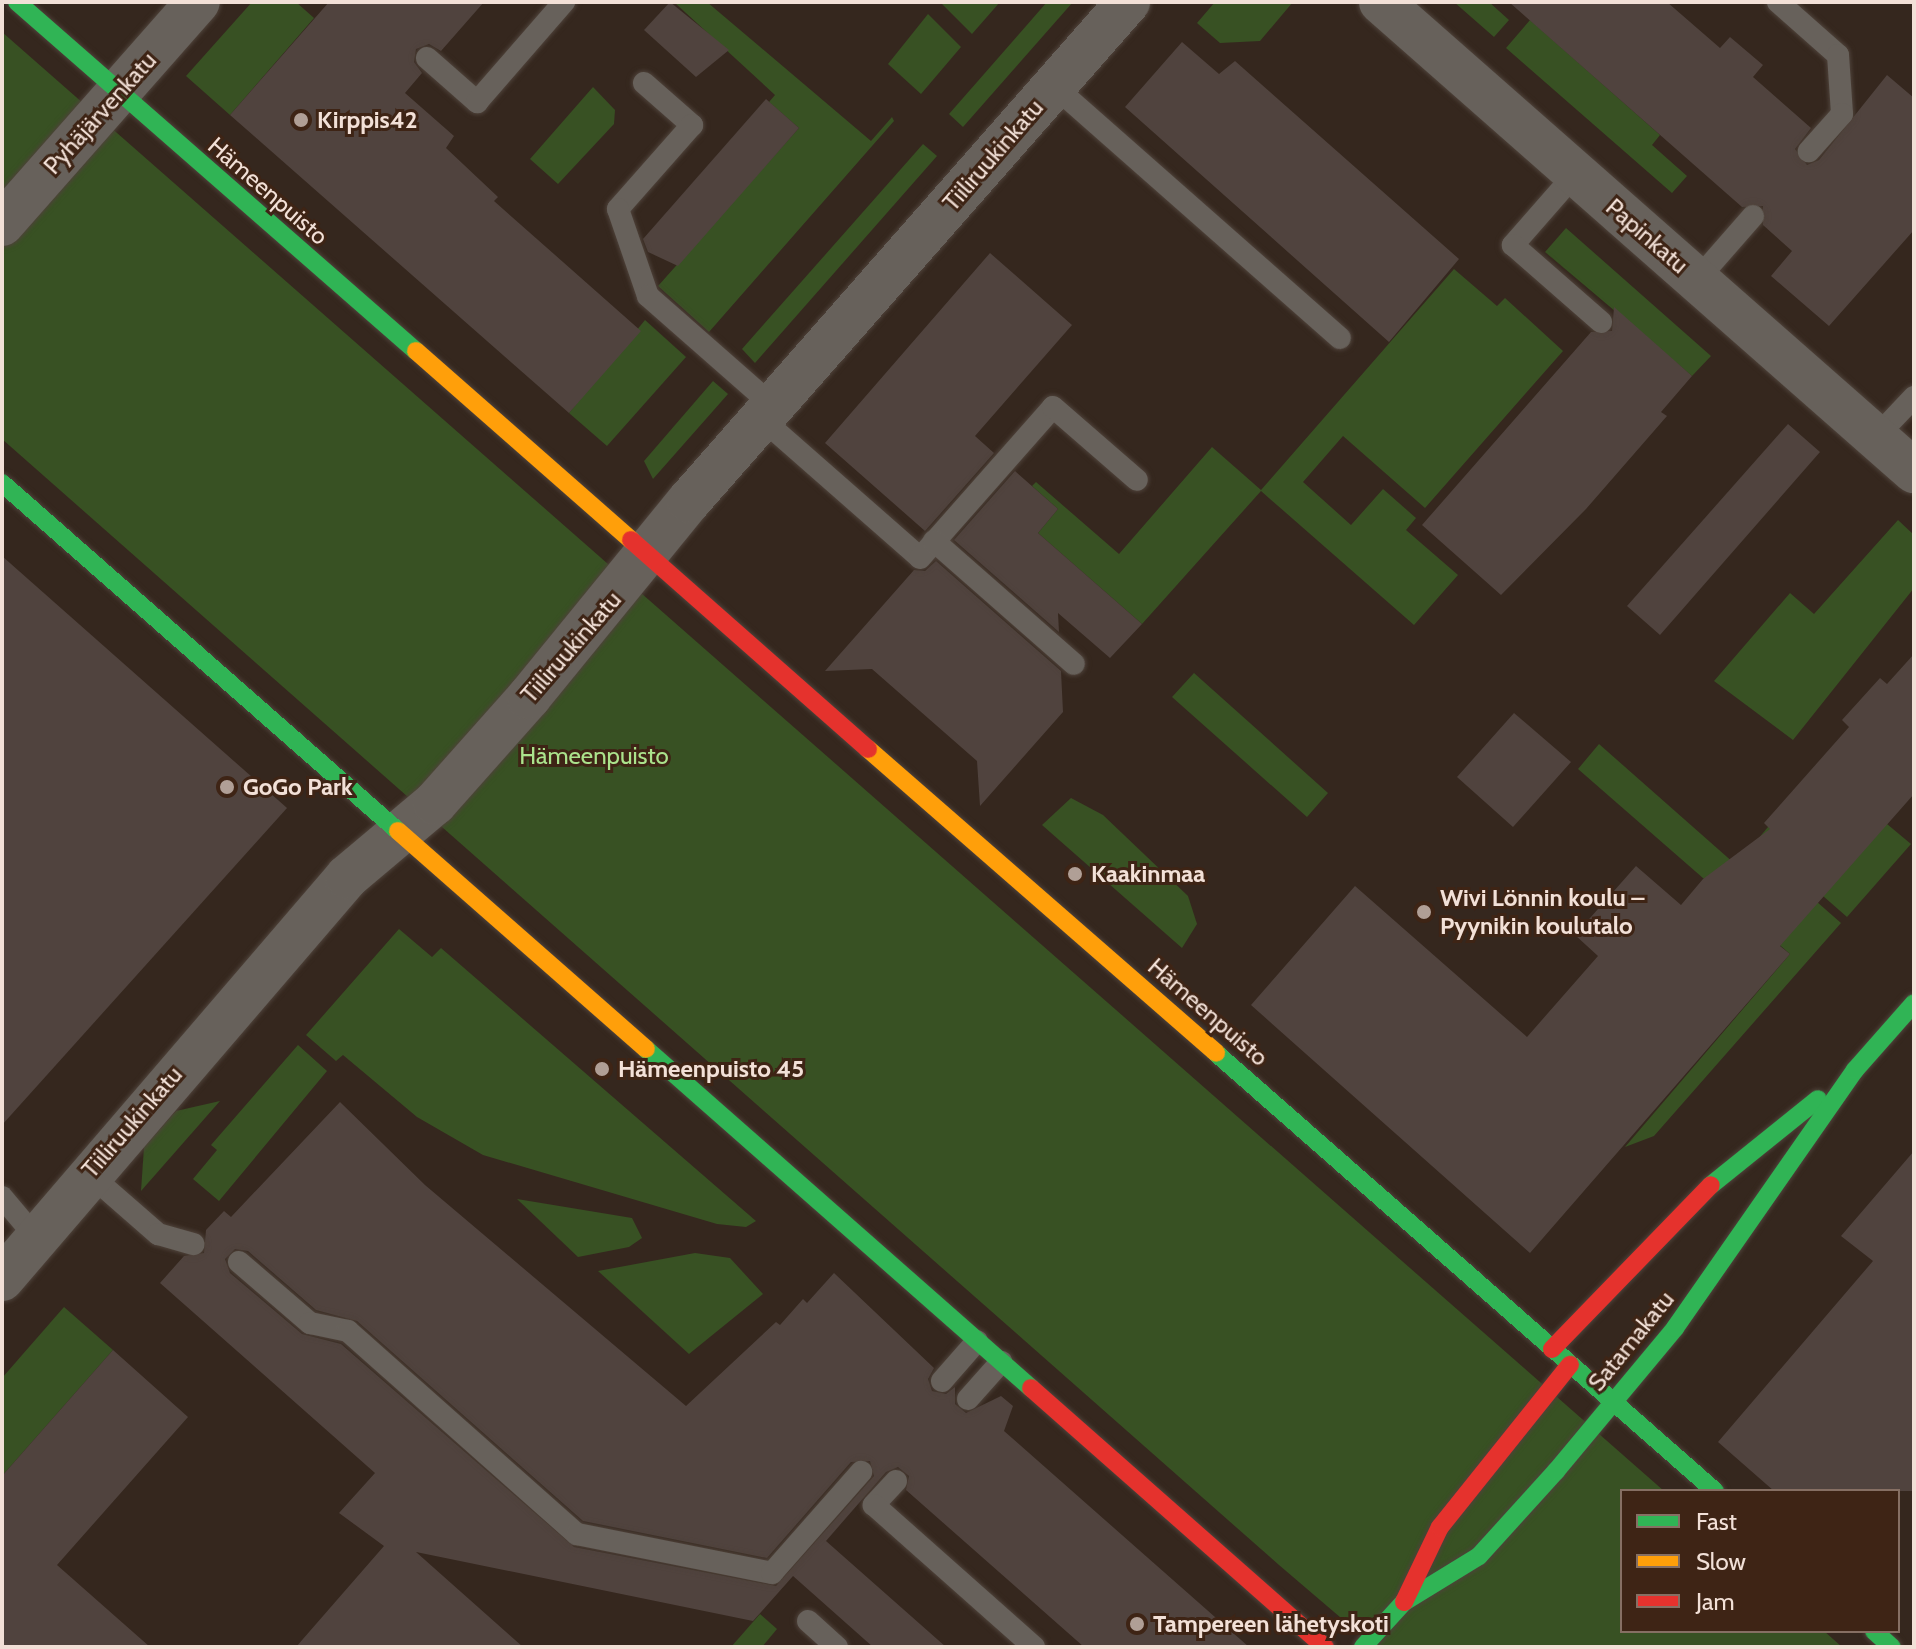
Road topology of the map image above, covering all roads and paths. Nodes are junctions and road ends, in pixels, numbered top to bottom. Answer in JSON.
{"nodes":[{"id":1,"x":17,"y":2,"type":"edge"},
{"id":2,"x":198,"y":2,"type":"edge"},
{"id":3,"x":564,"y":2,"type":"edge"},
{"id":4,"x":1128,"y":2,"type":"edge"},
{"id":5,"x":1381,"y":2,"type":"edge"},
{"id":6,"x":1778,"y":2,"type":"edge"},
{"id":7,"x":427,"y":58,"type":"dead end"},
{"id":8,"x":644,"y":83,"type":"dead end"},
{"id":9,"x":1054,"y":86,"type":"junction"},
{"id":10,"x":119,"y":92,"type":"junction"},
{"id":11,"x":1809,"y":151,"type":"dead end"},
{"id":12,"x":1576,"y":173,"type":"junction"},
{"id":13,"x":1753,"y":216,"type":"dead end"},
{"id":14,"x":2,"y":224,"type":"edge"},
{"id":15,"x":1697,"y":280,"type":"junction"},
{"id":16,"x":1601,"y":322,"type":"dead end"},
{"id":17,"x":1340,"y":338,"type":"dead end"},
{"id":18,"x":1914,"y":397,"type":"edge"},
{"id":19,"x":767,"y":412,"type":"junction"},
{"id":20,"x":1876,"y":437,"type":"junction"},
{"id":21,"x":1914,"y":471,"type":"edge"},
{"id":22,"x":1137,"y":480,"type":"dead end"},
{"id":23,"x":2,"y":483,"type":"edge"},
{"id":24,"x":934,"y":541,"type":"junction"},
{"id":25,"x":648,"y":554,"type":"junction"},
{"id":26,"x":1074,"y":664,"type":"dead end"},
{"id":27,"x":400,"y":832,"type":"junction"},
{"id":28,"x":1914,"y":1003,"type":"edge"},
{"id":29,"x":1855,"y":1070,"type":"junction"},
{"id":30,"x":88,"y":1173,"type":"junction"},
{"id":31,"x":2,"y":1197,"type":"edge"},
{"id":32,"x":34,"y":1235,"type":"junction"},
{"id":33,"x":194,"y":1244,"type":"dead end"},
{"id":34,"x":239,"y":1262,"type":"dead end"},
{"id":35,"x":2,"y":1279,"type":"edge"},
{"id":36,"x":977,"y":1341,"type":"junction"},
{"id":37,"x":1552,"y":1349,"type":"junction"},
{"id":38,"x":1001,"y":1362,"type":"junction"},
{"id":39,"x":1570,"y":1365,"type":"junction"},
{"id":40,"x":942,"y":1381,"type":"dead end"},
{"id":41,"x":968,"y":1399,"type":"dead end"},
{"id":42,"x":1613,"y":1402,"type":"junction"},
{"id":43,"x":861,"y":1472,"type":"dead end"},
{"id":44,"x":896,"y":1481,"type":"dead end"},
{"id":45,"x":1713,"y":1489,"type":"edge"},
{"id":46,"x":1404,"y":1602,"type":"junction"},
{"id":47,"x":808,"y":1621,"type":"dead end"},
{"id":48,"x":1876,"y":1633,"type":"edge"},
{"id":49,"x":837,"y":1647,"type":"edge"},
{"id":50,"x":1034,"y":1647,"type":"edge"},
{"id":51,"x":1325,"y":1647,"type":"edge"},
{"id":52,"x":1363,"y":1647,"type":"edge"},
{"id":53,"x":1892,"y":1647,"type":"edge"}],
"edges":[{"from":1,"to":10,"type":"main road","name":"Hämeenpuisto"},
{"from":2,"to":10,"type":"street","name":"Pyhäjärvenkatu"},
{"from":3,"to":7,"type":"lane"},
{"from":4,"to":9,"type":"street","name":"Tiiliruukinkatu"},
{"from":5,"to":12,"type":"street","name":"Papinkatu"},
{"from":6,"to":11,"type":"lane"},
{"from":8,"to":19,"type":"lane"},
{"from":9,"to":17,"type":"lane"},
{"from":9,"to":19,"type":"street","name":"Tiiliruukinkatu"},
{"from":10,"to":14,"type":"street","name":"Pyhäjärvenkatu"},
{"from":10,"to":25,"type":"main road","name":"Hämeenpuisto"},
{"from":12,"to":15,"type":"street","name":"Papinkatu"},
{"from":12,"to":16,"type":"lane"},
{"from":13,"to":15,"type":"lane"},
{"from":15,"to":20,"type":"street","name":"Papinkatu"},
{"from":18,"to":20,"type":"lane"},
{"from":19,"to":24,"type":"lane"},
{"from":19,"to":25,"type":"street","name":"Tiiliruukinkatu"},
{"from":20,"to":21,"type":"street","name":"Papinkatu"},
{"from":22,"to":24,"type":"lane"},
{"from":23,"to":27,"type":"main road"},
{"from":24,"to":26,"type":"lane"},
{"from":25,"to":27,"type":"street","name":"Tiiliruukinkatu"},
{"from":25,"to":37,"type":"main road","name":"Hämeenpuisto"},
{"from":27,"to":30,"type":"street","name":"Tiiliruukinkatu"},
{"from":27,"to":36,"type":"main road"},
{"from":28,"to":29,"type":"main road","name":"Satamakatu"},
{"from":29,"to":37,"type":"main road","name":"Satamakatu"},
{"from":29,"to":42,"type":"main road","name":"Satamakatu"},
{"from":30,"to":32,"type":"street","name":"Tiiliruukinkatu"},
{"from":30,"to":33,"type":"lane"},
{"from":31,"to":32,"type":"lane"},
{"from":32,"to":35,"type":"street","name":"Tiiliruukinkatu"},
{"from":34,"to":43,"type":"lane"},
{"from":36,"to":38,"type":"main road"},
{"from":36,"to":40,"type":"lane"},
{"from":37,"to":39,"type":"main road","name":"Hämeenpuisto"},
{"from":38,"to":41,"type":"lane"},
{"from":38,"to":51,"type":"main road"},
{"from":39,"to":42,"type":"main road","name":"Hämeenpuisto"},
{"from":39,"to":46,"type":"main road","name":"Satamakatu"},
{"from":42,"to":45,"type":"main road","name":"Hämeenpuisto"},
{"from":42,"to":46,"type":"main road","name":"Satamakatu"},
{"from":44,"to":50,"type":"lane"},
{"from":46,"to":52,"type":"main road","name":"Satamakatu"},
{"from":47,"to":49,"type":"lane"},
{"from":48,"to":53,"type":"main road"}]}
